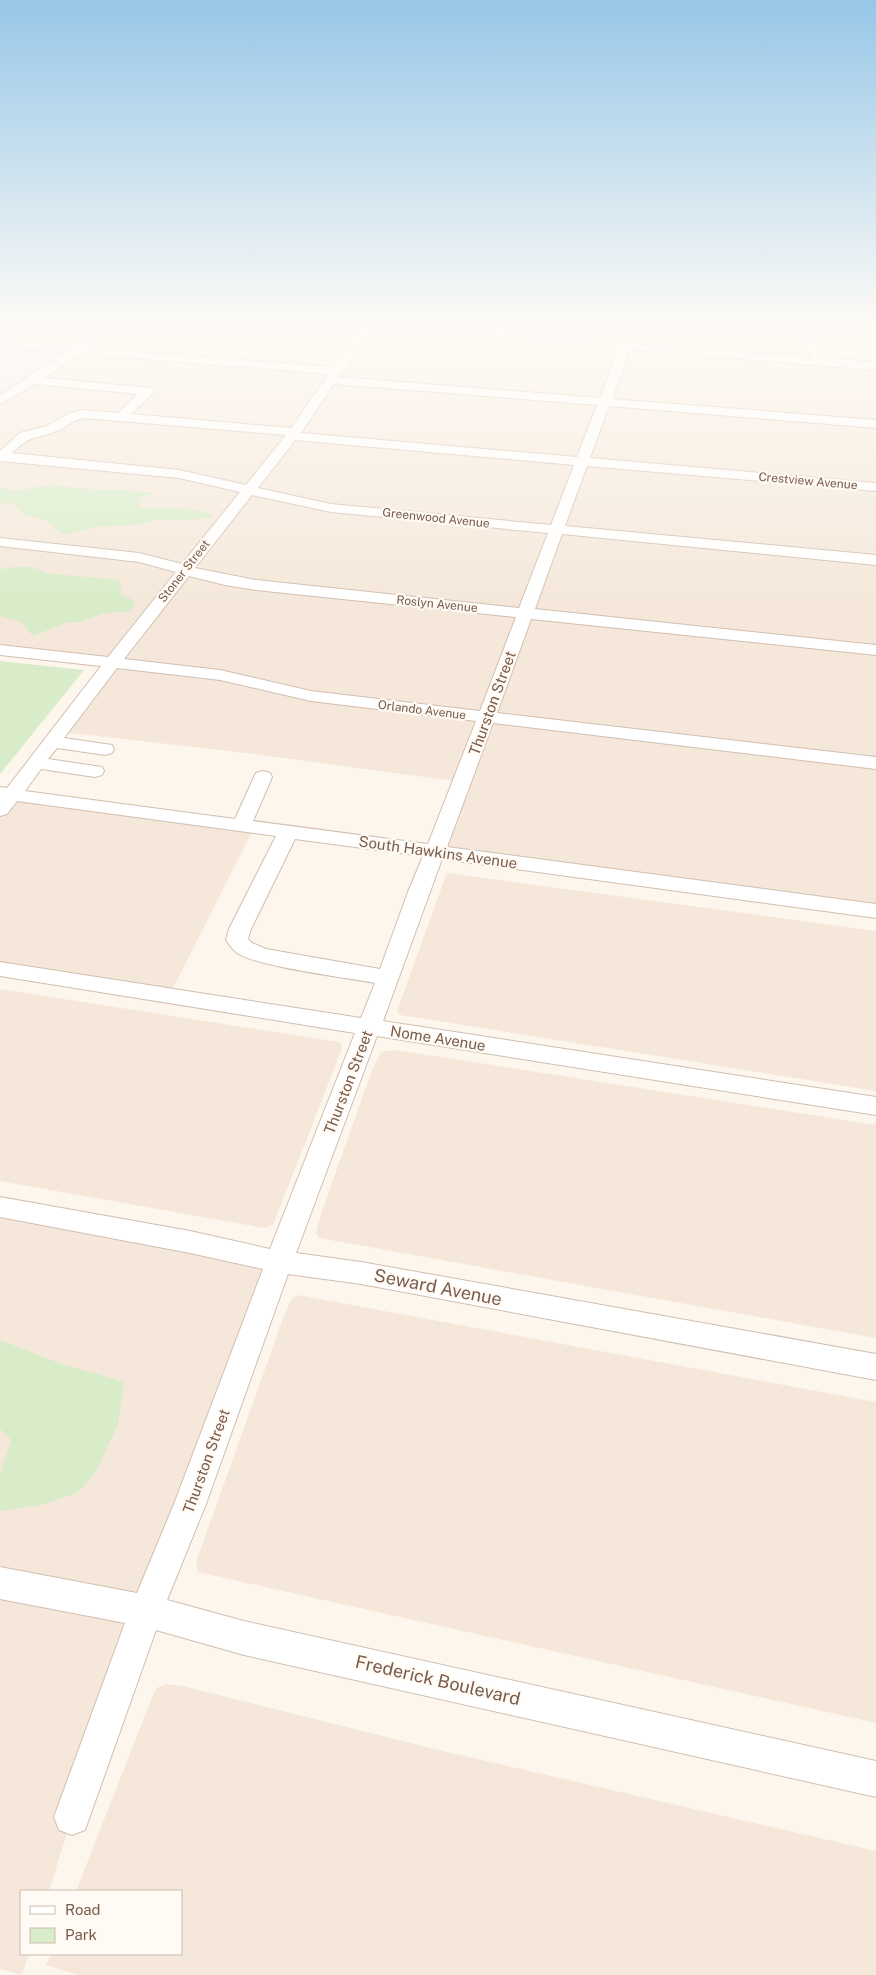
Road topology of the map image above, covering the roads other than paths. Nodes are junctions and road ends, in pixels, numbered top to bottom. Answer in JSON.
{"nodes":[{"id":1,"x":62,"y":422,"type":"edge"},
{"id":2,"x":212,"y":422,"type":"edge"},
{"id":3,"x":301,"y":422,"type":"edge"},
{"id":4,"x":597,"y":422,"type":"edge"},
{"id":5,"x":853,"y":422,"type":"edge"},
{"id":6,"x":876,"y":424,"type":"edge"},
{"id":7,"x":293,"y":434,"type":"junction"},
{"id":8,"x":1,"y":456,"type":"edge"},
{"id":9,"x":583,"y":461,"type":"junction"},
{"id":10,"x":876,"y":487,"type":"edge"},
{"id":11,"x":248,"y":489,"type":"junction"},
{"id":12,"x":557,"y":529,"type":"junction"},
{"id":13,"x":0,"y":542,"type":"edge"},
{"id":14,"x":876,"y":560,"type":"edge"},
{"id":15,"x":186,"y":569,"type":"junction"},
{"id":16,"x":526,"y":613,"type":"junction"},
{"id":17,"x":0,"y":650,"type":"edge"},
{"id":18,"x":876,"y":650,"type":"edge"},
{"id":19,"x":112,"y":663,"type":"junction"},
{"id":20,"x":486,"y":717,"type":"junction"},
{"id":21,"x":52,"y":742,"type":"junction"},
{"id":22,"x":105,"y":749,"type":"dead end"},
{"id":23,"x":36,"y":763,"type":"junction"},
{"id":24,"x":876,"y":763,"type":"edge"},
{"id":25,"x":95,"y":771,"type":"dead end"},
{"id":26,"x":263,"y":777,"type":"dead end"},
{"id":27,"x":6,"y":794,"type":"edge"},
{"id":28,"x":0,"y":810,"type":"edge"},
{"id":29,"x":241,"y":826,"type":"junction"},
{"id":30,"x":288,"y":832,"type":"junction"},
{"id":31,"x":434,"y":852,"type":"junction"},
{"id":32,"x":876,"y":911,"type":"edge"},
{"id":33,"x":0,"y":969,"type":"edge"},
{"id":34,"x":388,"y":978,"type":"junction"},
{"id":35,"x":368,"y":1027,"type":"junction"},
{"id":36,"x":876,"y":1106,"type":"edge"},
{"id":37,"x":0,"y":1207,"type":"edge"},
{"id":38,"x":279,"y":1262,"type":"junction"},
{"id":39,"x":876,"y":1367,"type":"edge"},
{"id":40,"x":0,"y":1582,"type":"edge"},
{"id":41,"x":146,"y":1611,"type":"junction"},
{"id":42,"x":876,"y":1779,"type":"edge"},
{"id":43,"x":72,"y":1817,"type":"dead end"}],
"edges":[{"from":1,"to":8,"type":"street","name":"Crestview Avenue"},
{"from":2,"to":7,"type":"street","name":"Crestview Avenue"},
{"from":3,"to":7,"type":"street","name":"Stoner Street"},
{"from":4,"to":9,"type":"street","name":"Thurston Street"},
{"from":5,"to":6,"type":"street"},
{"from":7,"to":9,"type":"street","name":"Crestview Avenue"},
{"from":7,"to":11,"type":"street","name":"Stoner Street"},
{"from":8,"to":11,"type":"street","name":"Greenwood Avenue"},
{"from":9,"to":10,"type":"street","name":"Crestview Avenue"},
{"from":9,"to":12,"type":"street","name":"Thurston Street"},
{"from":11,"to":12,"type":"street","name":"Greenwood Avenue"},
{"from":11,"to":15,"type":"street","name":"Stoner Street"},
{"from":12,"to":14,"type":"street","name":"Greenwood Avenue"},
{"from":12,"to":16,"type":"street","name":"Thurston Street"},
{"from":13,"to":15,"type":"street","name":"Roslyn Avenue"},
{"from":15,"to":16,"type":"street","name":"Roslyn Avenue"},
{"from":15,"to":19,"type":"street","name":"Stoner Street"},
{"from":16,"to":18,"type":"street","name":"Roslyn Avenue"},
{"from":16,"to":20,"type":"street","name":"Thurston Street"},
{"from":17,"to":19,"type":"street","name":"Orlando Avenue"},
{"from":19,"to":20,"type":"street","name":"Orlando Avenue"},
{"from":19,"to":21,"type":"street","name":"Stoner Street"},
{"from":20,"to":24,"type":"street","name":"Orlando Avenue"},
{"from":20,"to":31,"type":"street","name":"Thurston Street"},
{"from":21,"to":22,"type":"street"},
{"from":21,"to":23,"type":"street","name":"Stoner Street"},
{"from":23,"to":25,"type":"street"},
{"from":23,"to":27,"type":"street","name":"Stoner Street"},
{"from":26,"to":29,"type":"street"},
{"from":27,"to":28,"type":"street","name":"Stoner Street"},
{"from":27,"to":29,"type":"street","name":"South Hawkins Avenue"},
{"from":29,"to":30,"type":"street","name":"South Hawkins Avenue"},
{"from":30,"to":31,"type":"street","name":"South Hawkins Avenue"},
{"from":30,"to":34,"type":"street"},
{"from":31,"to":32,"type":"street","name":"South Hawkins Avenue"},
{"from":31,"to":34,"type":"street","name":"Thurston Street"},
{"from":33,"to":35,"type":"street","name":"Nome Avenue"},
{"from":34,"to":35,"type":"street","name":"Thurston Street"},
{"from":35,"to":36,"type":"street","name":"Nome Avenue"},
{"from":35,"to":38,"type":"street","name":"Thurston Street"},
{"from":37,"to":38,"type":"street","name":"Seward Avenue"},
{"from":38,"to":39,"type":"street","name":"Seward Avenue"},
{"from":38,"to":41,"type":"street","name":"Thurston Street"},
{"from":40,"to":41,"type":"street","name":"Frederick Boulevard"},
{"from":41,"to":42,"type":"street","name":"Frederick Boulevard"},
{"from":41,"to":43,"type":"street","name":"Thurston Street"}]}
